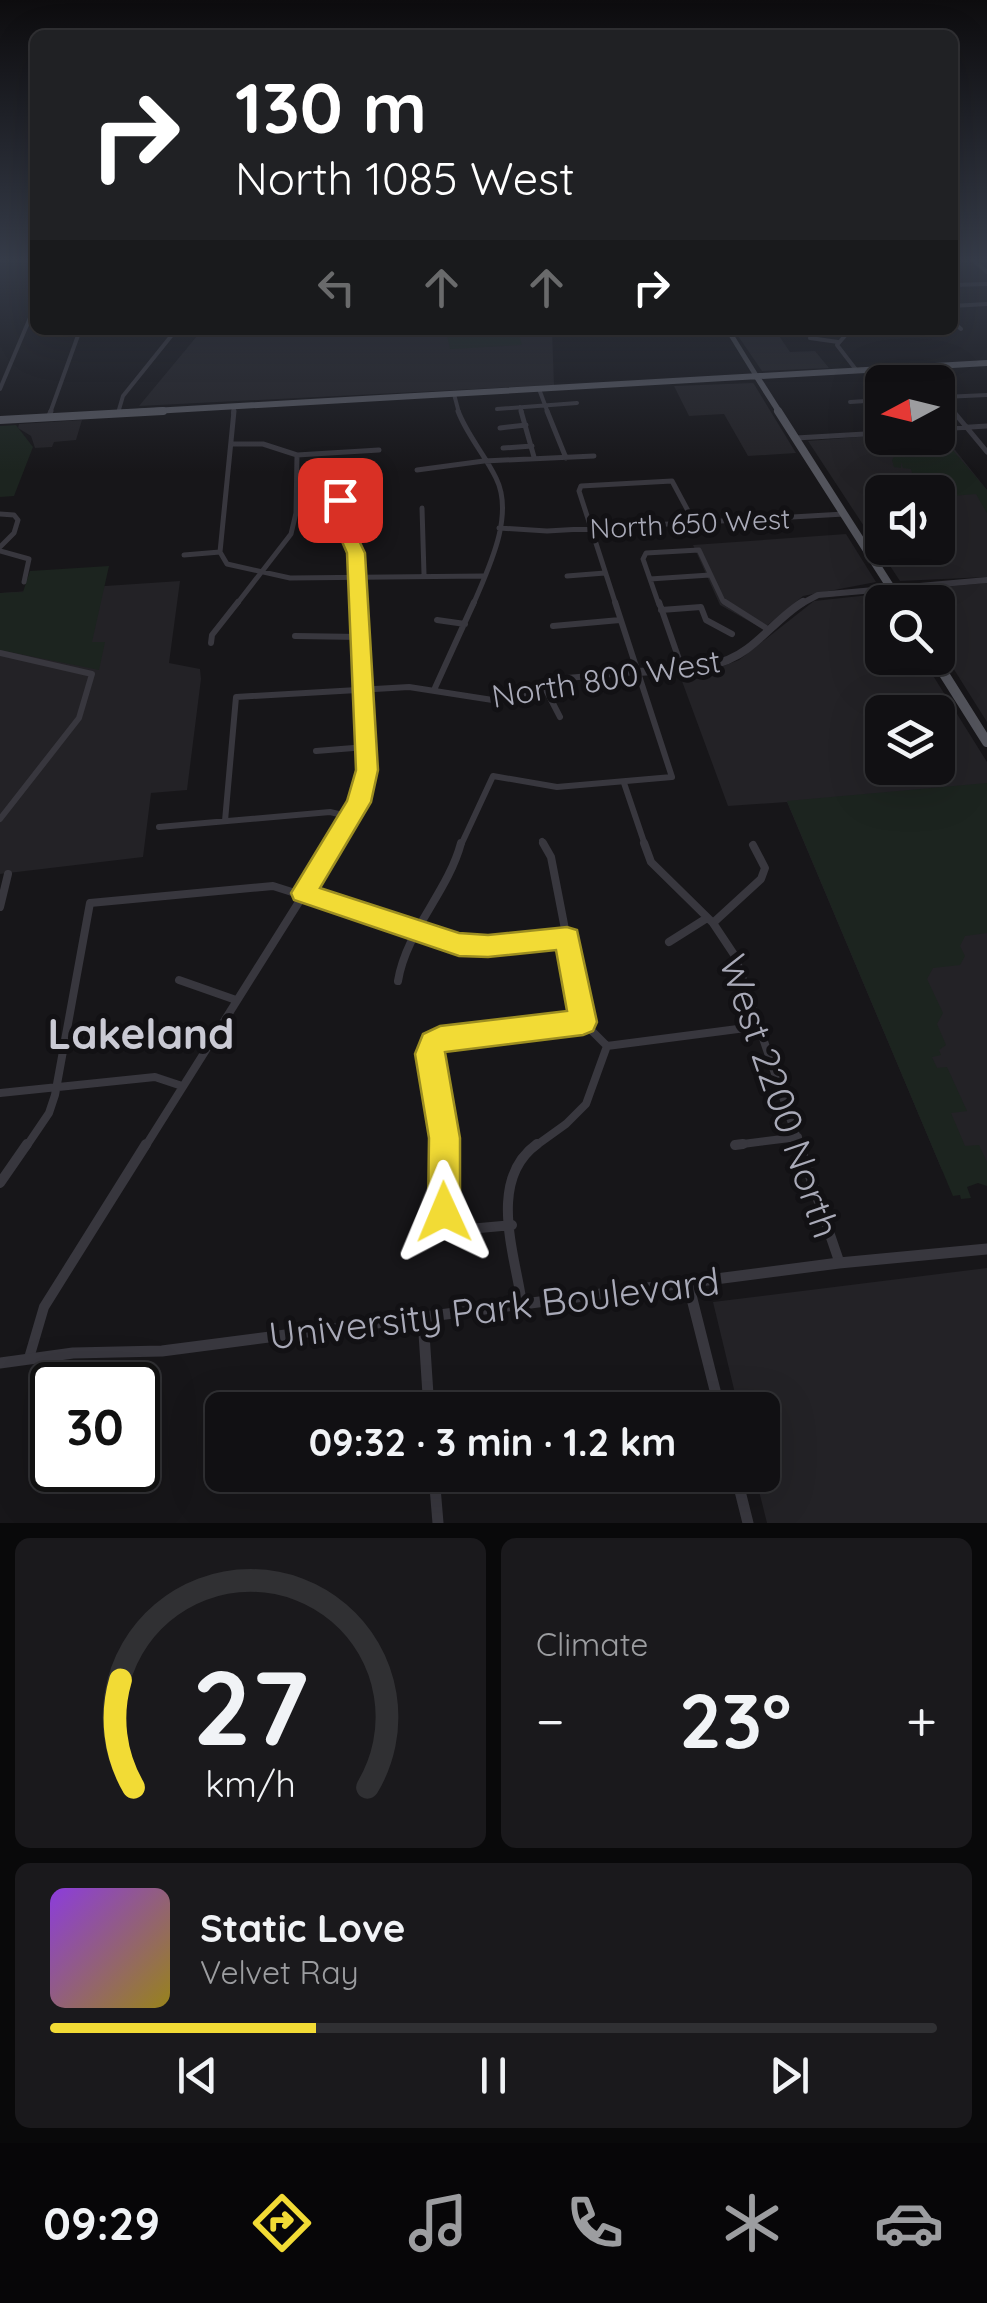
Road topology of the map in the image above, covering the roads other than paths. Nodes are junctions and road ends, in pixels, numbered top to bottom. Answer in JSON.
{"nodes":[{"id":1,"x":25,"y":330,"type":"edge"},
{"id":2,"x":78,"y":335,"type":"edge"},
{"id":3,"x":172,"y":335,"type":"edge"},
{"id":4,"x":731,"y":335,"type":"edge"},
{"id":5,"x":845,"y":335,"type":"edge"},
{"id":6,"x":810,"y":338,"type":"dead end"},
{"id":7,"x":838,"y":342,"type":"junction"},
{"id":8,"x":987,"y":363,"type":"edge"},
{"id":9,"x":858,"y":370,"type":"junction"},
{"id":10,"x":757,"y":376,"type":"junction"},
{"id":11,"x":0,"y":389,"type":"edge"},
{"id":12,"x":540,"y":389,"type":"junction"},
{"id":13,"x":454,"y":394,"type":"junction"},
{"id":14,"x":987,"y":395,"type":"edge"},
{"id":15,"x":865,"y":401,"type":"edge"},
{"id":16,"x":850,"y":402,"type":"dead end"},
{"id":17,"x":578,"y":404,"type":"dead end"},
{"id":18,"x":546,"y":406,"type":"junction"},
{"id":19,"x":234,"y":407,"type":"junction"},
{"id":20,"x":520,"y":408,"type":"junction"},
{"id":21,"x":497,"y":409,"type":"dead end"},
{"id":22,"x":118,"y":413,"type":"junction"},
{"id":23,"x":48,"y":418,"type":"junction"},
{"id":24,"x":0,"y":420,"type":"edge"},
{"id":25,"x":526,"y":425,"type":"junction"},
{"id":26,"x":987,"y":426,"type":"edge"},
{"id":27,"x":966,"y":427,"type":"junction"},
{"id":28,"x":500,"y":428,"type":"dead end"},
{"id":29,"x":955,"y":428,"type":"edge"},
{"id":30,"x":865,"y":433,"type":"edge"},
{"id":31,"x":796,"y":438,"type":"junction"},
{"id":32,"x":498,"y":441,"type":"dead end"},
{"id":33,"x":230,"y":444,"type":"junction"},
{"id":34,"x":532,"y":446,"type":"junction"},
{"id":35,"x":503,"y":448,"type":"junction"},
{"id":36,"x":379,"y":450,"type":"dead end"},
{"id":37,"x":987,"y":452,"type":"edge"},
{"id":38,"x":297,"y":455,"type":"junction"},
{"id":39,"x":594,"y":456,"type":"dead end"},
{"id":40,"x":534,"y":457,"type":"junction"},
{"id":41,"x":566,"y":458,"type":"junction"},
{"id":42,"x":510,"y":459,"type":"junction"},
{"id":43,"x":484,"y":461,"type":"junction"},
{"id":44,"x":417,"y":470,"type":"dead end"},
{"id":45,"x":348,"y":487,"type":"dead end"},
{"id":46,"x":422,"y":508,"type":"dead end"},
{"id":47,"x":0,"y":514,"type":"edge"},
{"id":48,"x":844,"y":514,"type":"junction"},
{"id":49,"x":694,"y":522,"type":"junction"},
{"id":50,"x":499,"y":528,"type":"junction"},
{"id":51,"x":591,"y":528,"type":"junction"},
{"id":52,"x":0,"y":548,"type":"edge"},
{"id":53,"x":220,"y":552,"type":"junction"},
{"id":54,"x":184,"y":555,"type":"dead end"},
{"id":55,"x":262,"y":573,"type":"junction"},
{"id":56,"x":605,"y":573,"type":"junction"},
{"id":57,"x":424,"y":574,"type":"junction"},
{"id":58,"x":710,"y":575,"type":"junction"},
{"id":59,"x":483,"y":576,"type":"junction"},
{"id":60,"x":567,"y":576,"type":"dead end"},
{"id":61,"x":650,"y":579,"type":"junction"},
{"id":62,"x":357,"y":580,"type":"junction"},
{"id":63,"x":987,"y":580,"type":"edge"},
{"id":64,"x":24,"y":582,"type":"dead end"},
{"id":65,"x":888,"y":585,"type":"edge"},
{"id":66,"x":926,"y":585,"type":"edge"},
{"id":67,"x":865,"y":591,"type":"edge"},
{"id":68,"x":662,"y":610,"type":"junction"},
{"id":69,"x":438,"y":620,"type":"dead end"},
{"id":70,"x":620,"y":620,"type":"junction"},
{"id":71,"x":465,"y":624,"type":"junction"},
{"id":72,"x":553,"y":626,"type":"dead end"},
{"id":73,"x":769,"y":630,"type":"junction"},
{"id":74,"x":732,"y":634,"type":"dead end"},
{"id":75,"x":295,"y":636,"type":"dead end"},
{"id":76,"x":360,"y":637,"type":"junction"},
{"id":77,"x":212,"y":643,"type":"dead end"},
{"id":78,"x":0,"y":653,"type":"edge"},
{"id":79,"x":682,"y":668,"type":"junction"},
{"id":80,"x":637,"y":672,"type":"junction"},
{"id":81,"x":945,"y":675,"type":"edge"},
{"id":82,"x":545,"y":688,"type":"junction"},
{"id":83,"x":434,"y":690,"type":"junction"},
{"id":84,"x":363,"y":691,"type":"junction"},
{"id":85,"x":560,"y":717,"type":"dead end"},
{"id":86,"x":987,"y":742,"type":"edge"},
{"id":87,"x":366,"y":747,"type":"junction"},
{"id":88,"x":316,"y":751,"type":"dead end"},
{"id":89,"x":624,"y":783,"type":"junction"},
{"id":90,"x":351,"y":817,"type":"junction"},
{"id":91,"x":0,"y":819,"type":"edge"},
{"id":92,"x":225,"y":821,"type":"junction"},
{"id":93,"x":160,"y":827,"type":"dead end"},
{"id":94,"x":542,"y":840,"type":"dead end"},
{"id":95,"x":753,"y":845,"type":"dead end"},
{"id":96,"x":8,"y":874,"type":"dead end"},
{"id":97,"x":303,"y":893,"type":"junction"},
{"id":98,"x":0,"y":907,"type":"edge"},
{"id":99,"x":710,"y":921,"type":"junction"},
{"id":100,"x":417,"y":931,"type":"junction"},
{"id":101,"x":567,"y":938,"type":"junction"},
{"id":102,"x":669,"y":942,"type":"dead end"},
{"id":103,"x":179,"y":980,"type":"dead end"},
{"id":104,"x":398,"y":981,"type":"dead end"},
{"id":105,"x":236,"y":1000,"type":"junction"},
{"id":106,"x":583,"y":1022,"type":"junction"},
{"id":107,"x":761,"y":1026,"type":"junction"},
{"id":108,"x":607,"y":1046,"type":"junction"},
{"id":109,"x":57,"y":1086,"type":"junction"},
{"id":110,"x":182,"y":1086,"type":"junction"},
{"id":111,"x":0,"y":1092,"type":"edge"},
{"id":112,"x":798,"y":1137,"type":"junction"},
{"id":113,"x":735,"y":1144,"type":"dead end"},
{"id":114,"x":0,"y":1183,"type":"edge"},
{"id":115,"x":512,"y":1226,"type":"junction"},
{"id":116,"x":987,"y":1248,"type":"edge"},
{"id":117,"x":839,"y":1262,"type":"junction"},
{"id":118,"x":688,"y":1283,"type":"junction"},
{"id":119,"x":522,"y":1304,"type":"junction"},
{"id":120,"x":422,"y":1318,"type":"junction"},
{"id":121,"x":29,"y":1360,"type":"junction"},
{"id":122,"x":0,"y":1363,"type":"edge"},
{"id":123,"x":428,"y":1392,"type":"edge"},
{"id":124,"x":715,"y":1392,"type":"edge"},
{"id":125,"x":435,"y":1492,"type":"edge"},
{"id":126,"x":740,"y":1492,"type":"edge"},
{"id":127,"x":438,"y":1523,"type":"edge"},
{"id":128,"x":748,"y":1523,"type":"edge"}],
"edges":[{"from":1,"to":11,"type":"street"},
{"from":2,"to":23,"type":"street"},
{"from":3,"to":22,"type":"street"},
{"from":4,"to":10,"type":"main road"},
{"from":5,"to":7,"type":"street"},
{"from":6,"to":7,"type":"street"},
{"from":7,"to":9,"type":"street"},
{"from":8,"to":9,"type":"main road"},
{"from":9,"to":10,"type":"main road"},
{"from":10,"to":12,"type":"main road"},
{"from":10,"to":31,"type":"main road"},
{"from":12,"to":13,"type":"main road"},
{"from":12,"to":18,"type":"street"},
{"from":13,"to":19,"type":"main road"},
{"from":13,"to":43,"type":"street"},
{"from":14,"to":27,"type":"street"},
{"from":15,"to":16,"type":"street"},
{"from":17,"to":18,"type":"street"},
{"from":18,"to":20,"type":"street"},
{"from":18,"to":41,"type":"street"},
{"from":19,"to":22,"type":"main road"},
{"from":19,"to":33,"type":"street"},
{"from":20,"to":21,"type":"street"},
{"from":20,"to":25,"type":"street"},
{"from":22,"to":23,"type":"main road"},
{"from":23,"to":24,"type":"main road"},
{"from":25,"to":28,"type":"street"},
{"from":25,"to":34,"type":"street"},
{"from":26,"to":27,"type":"street"},
{"from":27,"to":29,"type":"street"},
{"from":27,"to":37,"type":"street"},
{"from":30,"to":31,"type":"street"},
{"from":31,"to":48,"type":"main road"},
{"from":32,"to":35,"type":"street"},
{"from":33,"to":38,"type":"street"},
{"from":33,"to":53,"type":"street"},
{"from":34,"to":35,"type":"street"},
{"from":34,"to":40,"type":"street"},
{"from":35,"to":42,"type":"street"},
{"from":36,"to":38,"type":"street"},
{"from":38,"to":55,"type":"street"},
{"from":39,"to":41,"type":"street"},
{"from":40,"to":41,"type":"street"},
{"from":40,"to":42,"type":"street"},
{"from":42,"to":43,"type":"street"},
{"from":43,"to":44,"type":"street"},
{"from":43,"to":50,"type":"street"},
{"from":45,"to":62,"type":"street"},
{"from":46,"to":57,"type":"street"},
{"from":47,"to":52,"type":"street"},
{"from":48,"to":49,"type":"street","name":"North 650 West"},
{"from":48,"to":65,"type":"main road"},
{"from":49,"to":51,"type":"street","name":"North 650 West"},
{"from":49,"to":51,"type":"street"},
{"from":50,"to":51,"type":"street","name":"North 650 West"},
{"from":50,"to":59,"type":"street"},
{"from":51,"to":56,"type":"street"},
{"from":52,"to":64,"type":"street"},
{"from":53,"to":54,"type":"street"},
{"from":53,"to":55,"type":"street"},
{"from":55,"to":62,"type":"street"},
{"from":55,"to":77,"type":"street"},
{"from":56,"to":60,"type":"street"},
{"from":56,"to":70,"type":"street"},
{"from":57,"to":59,"type":"street"},
{"from":57,"to":62,"type":"street"},
{"from":58,"to":61,"type":"street"},
{"from":58,"to":61,"type":"street"},
{"from":58,"to":73,"type":"street"},
{"from":59,"to":71,"type":"street"},
{"from":61,"to":68,"type":"street"},
{"from":62,"to":76,"type":"street"},
{"from":63,"to":66,"type":"street"},
{"from":67,"to":73,"type":"street"},
{"from":68,"to":74,"type":"street"},
{"from":68,"to":79,"type":"street"},
{"from":69,"to":71,"type":"street"},
{"from":70,"to":72,"type":"street"},
{"from":70,"to":80,"type":"street"},
{"from":71,"to":83,"type":"street"},
{"from":73,"to":79,"type":"street","name":"North 800 West"},
{"from":75,"to":76,"type":"street"},
{"from":76,"to":84,"type":"street"},
{"from":78,"to":91,"type":"street"},
{"from":79,"to":80,"type":"street","name":"North 800 West"},
{"from":80,"to":82,"type":"street","name":"North 800 West"},
{"from":80,"to":89,"type":"street"},
{"from":81,"to":86,"type":"main road"},
{"from":82,"to":83,"type":"street","name":"North 800 West"},
{"from":82,"to":85,"type":"street"},
{"from":83,"to":84,"type":"street","name":"North 800 West"},
{"from":84,"to":87,"type":"street"},
{"from":84,"to":92,"type":"street","name":"North 800 West"},
{"from":87,"to":88,"type":"street"},
{"from":87,"to":90,"type":"street"},
{"from":89,"to":99,"type":"street","name":"West 2200 North"},
{"from":89,"to":100,"type":"street"},
{"from":90,"to":92,"type":"street"},
{"from":90,"to":97,"type":"street"},
{"from":92,"to":93,"type":"street"},
{"from":94,"to":101,"type":"street"},
{"from":95,"to":99,"type":"street"},
{"from":96,"to":98,"type":"street"},
{"from":97,"to":100,"type":"street"},
{"from":97,"to":105,"type":"street"},
{"from":97,"to":109,"type":"street"},
{"from":99,"to":102,"type":"street"},
{"from":99,"to":107,"type":"street","name":"West 2200 North"},
{"from":100,"to":101,"type":"street"},
{"from":100,"to":104,"type":"street"},
{"from":101,"to":106,"type":"street"},
{"from":103,"to":105,"type":"street"},
{"from":105,"to":110,"type":"street"},
{"from":106,"to":108,"type":"street"},
{"from":106,"to":115,"type":"street"},
{"from":107,"to":108,"type":"street"},
{"from":107,"to":112,"type":"street","name":"West 2200 North"},
{"from":108,"to":115,"type":"street"},
{"from":109,"to":110,"type":"street"},
{"from":109,"to":111,"type":"street"},
{"from":109,"to":114,"type":"street"},
{"from":110,"to":121,"type":"street"},
{"from":112,"to":113,"type":"street"},
{"from":112,"to":117,"type":"street","name":"West 2200 North"},
{"from":115,"to":119,"type":"street"},
{"from":116,"to":117,"type":"street","name":"University Park Boulevard"},
{"from":117,"to":118,"type":"street","name":"University Park Boulevard"},
{"from":118,"to":119,"type":"street","name":"University Park Boulevard"},
{"from":118,"to":124,"type":"street"},
{"from":119,"to":120,"type":"street","name":"University Park Boulevard"},
{"from":120,"to":121,"type":"street","name":"University Park Boulevard"},
{"from":120,"to":123,"type":"street"},
{"from":121,"to":122,"type":"street","name":"University Park Boulevard"},
{"from":125,"to":127,"type":"street"},
{"from":126,"to":128,"type":"street"}]}
